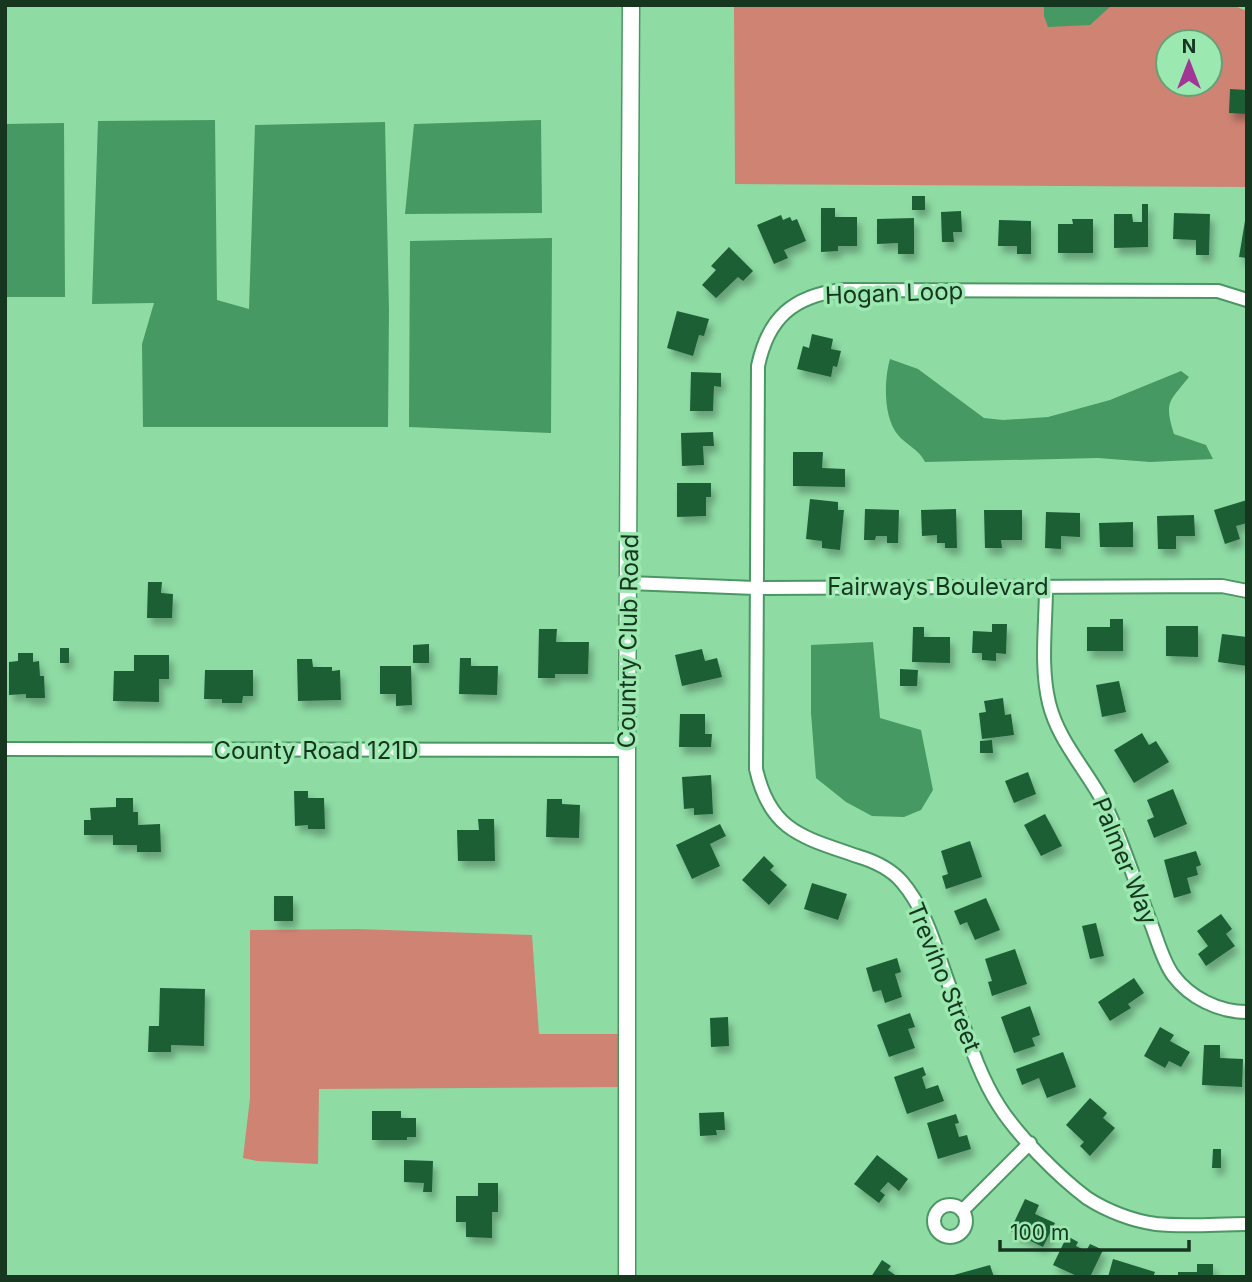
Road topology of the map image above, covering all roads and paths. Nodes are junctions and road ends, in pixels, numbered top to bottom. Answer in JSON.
{"nodes":[{"id":1,"x":631,"y":5,"type":"edge"},
{"id":2,"x":1247,"y":300,"type":"edge"},
{"id":3,"x":629,"y":583,"type":"junction"},
{"id":4,"x":1046,"y":586,"type":"junction"},
{"id":5,"x":755,"y":588,"type":"junction"},
{"id":6,"x":1247,"y":591,"type":"edge"},
{"id":7,"x":5,"y":749,"type":"edge"},
{"id":8,"x":627,"y":750,"type":"junction"},
{"id":9,"x":1247,"y":1012,"type":"edge"},
{"id":10,"x":1030,"y":1143,"type":"junction"},
{"id":11,"x":962,"y":1211,"type":"dead end"},
{"id":12,"x":1247,"y":1224,"type":"edge"},
{"id":13,"x":627,"y":1277,"type":"edge"}],
"edges":[{"from":1,"to":3,"type":"street","name":"Country Club Road"},
{"from":2,"to":5,"type":"street","name":"Hogan Loop"},
{"from":3,"to":5,"type":"street","name":"Fairways Boulevard"},
{"from":3,"to":8,"type":"street","name":"Country Club Road"},
{"from":4,"to":5,"type":"street","name":"Fairways Boulevard"},
{"from":4,"to":6,"type":"street","name":"Fairways Boulevard"},
{"from":4,"to":9,"type":"street","name":"Palmer Way"},
{"from":5,"to":10,"type":"street","name":"Treviho Street"},
{"from":7,"to":8,"type":"street","name":"County Road 121D"},
{"from":8,"to":13,"type":"street","name":"Country Club Road"},
{"from":10,"to":11,"type":"street"},
{"from":10,"to":12,"type":"street","name":"Treviho Street"}]}
